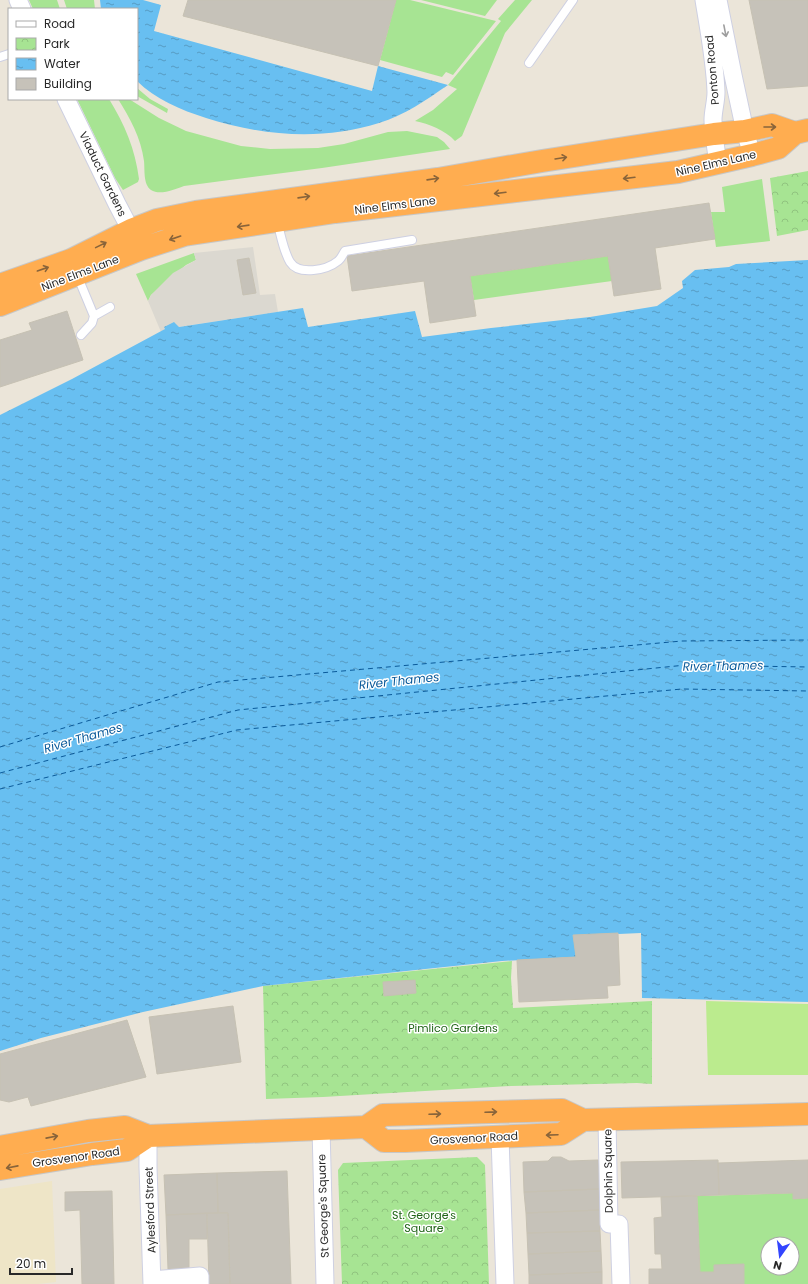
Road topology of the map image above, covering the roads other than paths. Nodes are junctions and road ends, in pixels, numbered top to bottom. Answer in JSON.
{"nodes":[{"id":1,"x":573,"y":0,"type":"edge"},
{"id":2,"x":704,"y":0,"type":"edge"},
{"id":3,"x":718,"y":0,"type":"edge"},
{"id":4,"x":529,"y":63,"type":"dead end"},
{"id":5,"x":66,"y":100,"type":"edge"},
{"id":6,"x":745,"y":130,"type":"junction"},
{"id":7,"x":801,"y":131,"type":"edge"},
{"id":8,"x":714,"y":134,"type":"junction"},
{"id":9,"x":752,"y":155,"type":"junction"},
{"id":10,"x":718,"y":163,"type":"junction"},
{"id":11,"x":273,"y":211,"type":"junction"},
{"id":12,"x":131,"y":230,"type":"junction"},
{"id":13,"x":412,"y":240,"type":"dead end"},
{"id":14,"x":141,"y":249,"type":"junction"},
{"id":15,"x":74,"y":267,"type":"junction"},
{"id":16,"x":0,"y":284,"type":"edge"},
{"id":17,"x":0,"y":305,"type":"edge"},
{"id":18,"x":110,"y":307,"type":"dead end"},
{"id":19,"x":94,"y":316,"type":"junction"},
{"id":20,"x":81,"y":335,"type":"dead end"},
{"id":21,"x":808,"y":1114,"type":"edge"},
{"id":22,"x":607,"y":1119,"type":"junction"},
{"id":23,"x":583,"y":1120,"type":"junction"},
{"id":24,"x":366,"y":1127,"type":"junction"},
{"id":25,"x":321,"y":1128,"type":"junction"},
{"id":26,"x":148,"y":1136,"type":"junction"},
{"id":27,"x":500,"y":1137,"type":"junction"},
{"id":28,"x":0,"y":1147,"type":"edge"},
{"id":29,"x":0,"y":1169,"type":"edge"},
{"id":30,"x":152,"y":1282,"type":"edge"},
{"id":31,"x":200,"y":1284,"type":"edge"},
{"id":32,"x":325,"y":1284,"type":"edge"},
{"id":33,"x":505,"y":1284,"type":"edge"},
{"id":34,"x":621,"y":1284,"type":"edge"}],
"edges":[{"from":1,"to":4,"type":"lane"},
{"from":2,"to":8,"type":"street","name":"Ponton Road"},
{"from":3,"to":6,"type":"street","name":"Ponton Road","one_way":true},
{"from":5,"to":12,"type":"street","name":"Viaduct Gardens"},
{"from":6,"to":7,"type":"highway","name":"Nine Elms Lane","one_way":true},
{"from":6,"to":8,"type":"highway","name":"Nine Elms Lane"},
{"from":6,"to":9,"type":"street","name":"Ponton Road"},
{"from":7,"to":9,"type":"highway","name":"Nine Elms Lane"},
{"from":8,"to":10,"type":"street","name":"Ponton Road"},
{"from":11,"to":8,"type":"highway","name":"Nine Elms Lane","one_way":true},
{"from":9,"to":10,"type":"highway","name":"Nine Elms Lane"},
{"from":10,"to":11,"type":"highway","name":"Nine Elms Lane","one_way":true},
{"from":11,"to":12,"type":"highway","name":"Nine Elms Lane"},
{"from":11,"to":13,"type":"lane"},
{"from":11,"to":14,"type":"highway","name":"Nine Elms Lane","one_way":true},
{"from":12,"to":14,"type":"street","name":"Viaduct Gardens"},
{"from":15,"to":12,"type":"highway","name":"Nine Elms Lane","one_way":true},
{"from":14,"to":15,"type":"highway","name":"Nine Elms Lane"},
{"from":16,"to":15,"type":"highway","name":"Nine Elms Lane","one_way":true},
{"from":15,"to":17,"type":"highway","name":"Nine Elms Lane"},
{"from":15,"to":19,"type":"lane"},
{"from":18,"to":19,"type":"lane"},
{"from":19,"to":20,"type":"lane"},
{"from":21,"to":22,"type":"highway"},
{"from":22,"to":23,"type":"highway"},
{"from":22,"to":34,"type":"street","name":"Dolphin Square"},
{"from":24,"to":23,"type":"highway","one_way":true},
{"from":23,"to":27,"type":"highway","name":"Grosvenor Road","one_way":true},
{"from":24,"to":25,"type":"highway","name":"Grosvenor Road"},
{"from":24,"to":27,"type":"highway","name":"Grosvenor Road"},
{"from":25,"to":26,"type":"highway","name":"Grosvenor Road"},
{"from":25,"to":32,"type":"street","name":"St George's Square"},
{"from":28,"to":26,"type":"highway","name":"Grosvenor Road","one_way":true},
{"from":26,"to":29,"type":"highway","name":"Grosvenor Road","one_way":true},
{"from":26,"to":30,"type":"street","name":"Aylesford Street"},
{"from":27,"to":33,"type":"street"},
{"from":30,"to":31,"type":"street"}]}
